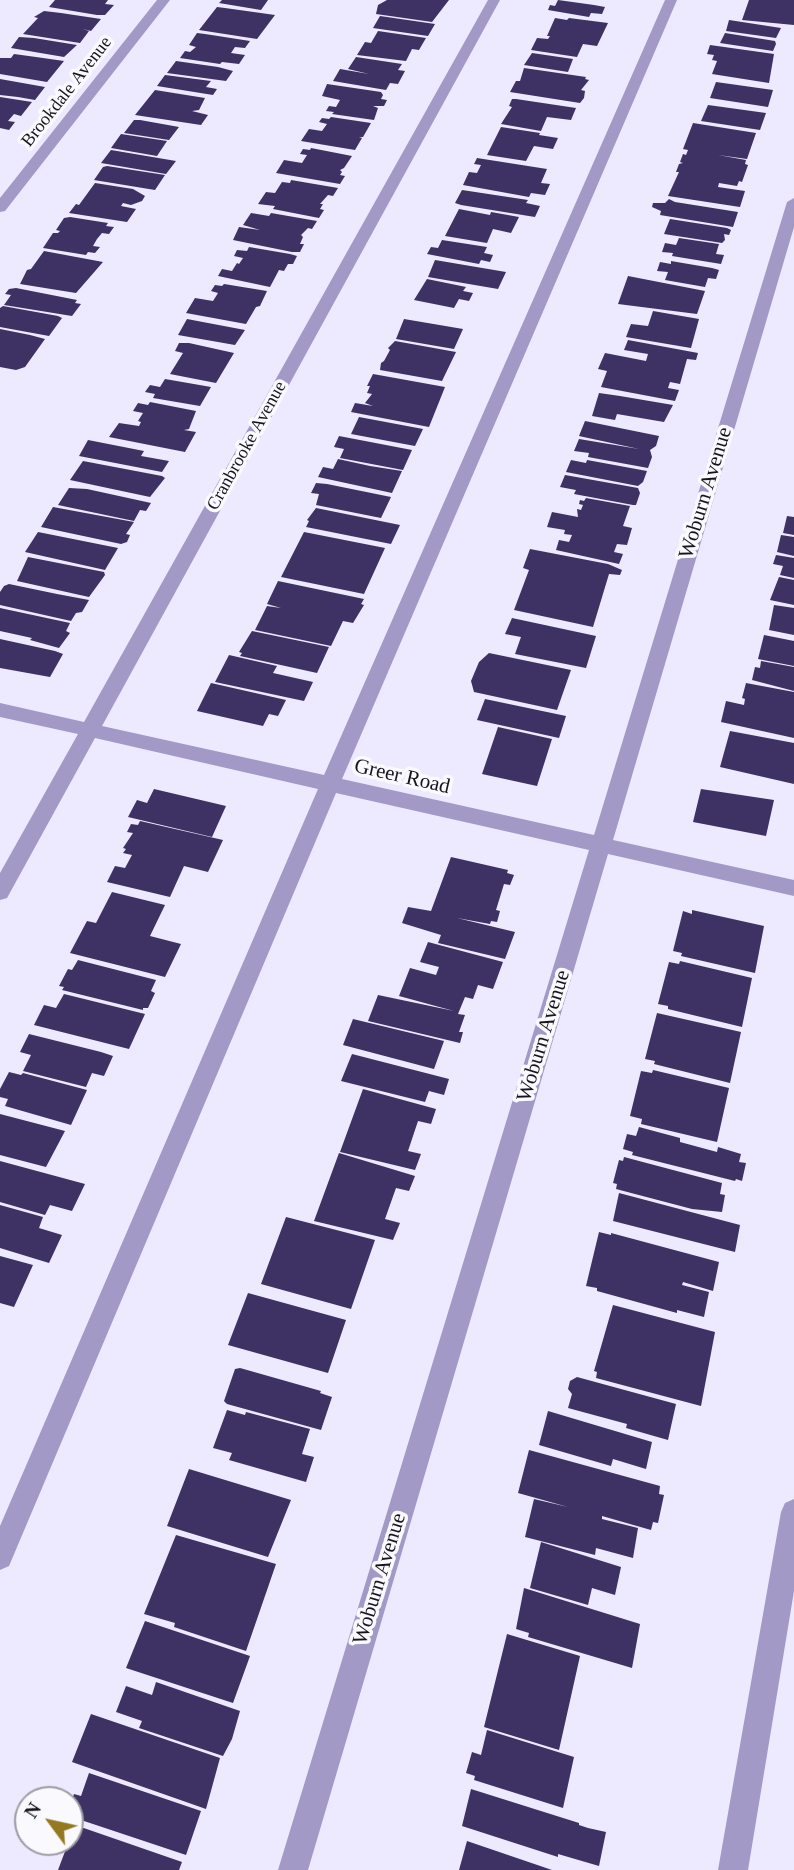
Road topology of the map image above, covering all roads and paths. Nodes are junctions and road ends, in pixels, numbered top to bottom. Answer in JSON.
{"nodes":[{"id":1,"x":164,"y":0,"type":"edge"},
{"id":2,"x":494,"y":0,"type":"edge"},
{"id":3,"x":671,"y":0,"type":"edge"},
{"id":4,"x":794,"y":202,"type":"edge"},
{"id":5,"x":0,"y":208,"type":"edge"},
{"id":6,"x":0,"y":710,"type":"edge"},
{"id":7,"x":89,"y":731,"type":"junction"},
{"id":8,"x":330,"y":784,"type":"junction"},
{"id":9,"x":601,"y":845,"type":"junction"},
{"id":10,"x":794,"y":888,"type":"edge"},
{"id":11,"x":0,"y":892,"type":"edge"},
{"id":12,"x":794,"y":1512,"type":"edge"},
{"id":13,"x":0,"y":1557,"type":"edge"},
{"id":14,"x":293,"y":1870,"type":"edge"},
{"id":15,"x":733,"y":1870,"type":"edge"}],
"edges":[{"from":1,"to":5,"type":"street","name":"Brookdale Avenue"},
{"from":2,"to":7,"type":"street","name":"Cranbrooke Avenue"},
{"from":3,"to":8,"type":"street"},
{"from":4,"to":9,"type":"street","name":"Woburn Avenue"},
{"from":6,"to":7,"type":"street","name":"Greer Road"},
{"from":7,"to":8,"type":"street","name":"Greer Road"},
{"from":7,"to":11,"type":"street","name":"Cranbrooke Avenue"},
{"from":8,"to":9,"type":"street","name":"Greer Road"},
{"from":8,"to":13,"type":"street"},
{"from":9,"to":10,"type":"street","name":"Greer Road"},
{"from":9,"to":14,"type":"street","name":"Woburn Avenue"},
{"from":12,"to":15,"type":"street"}]}
